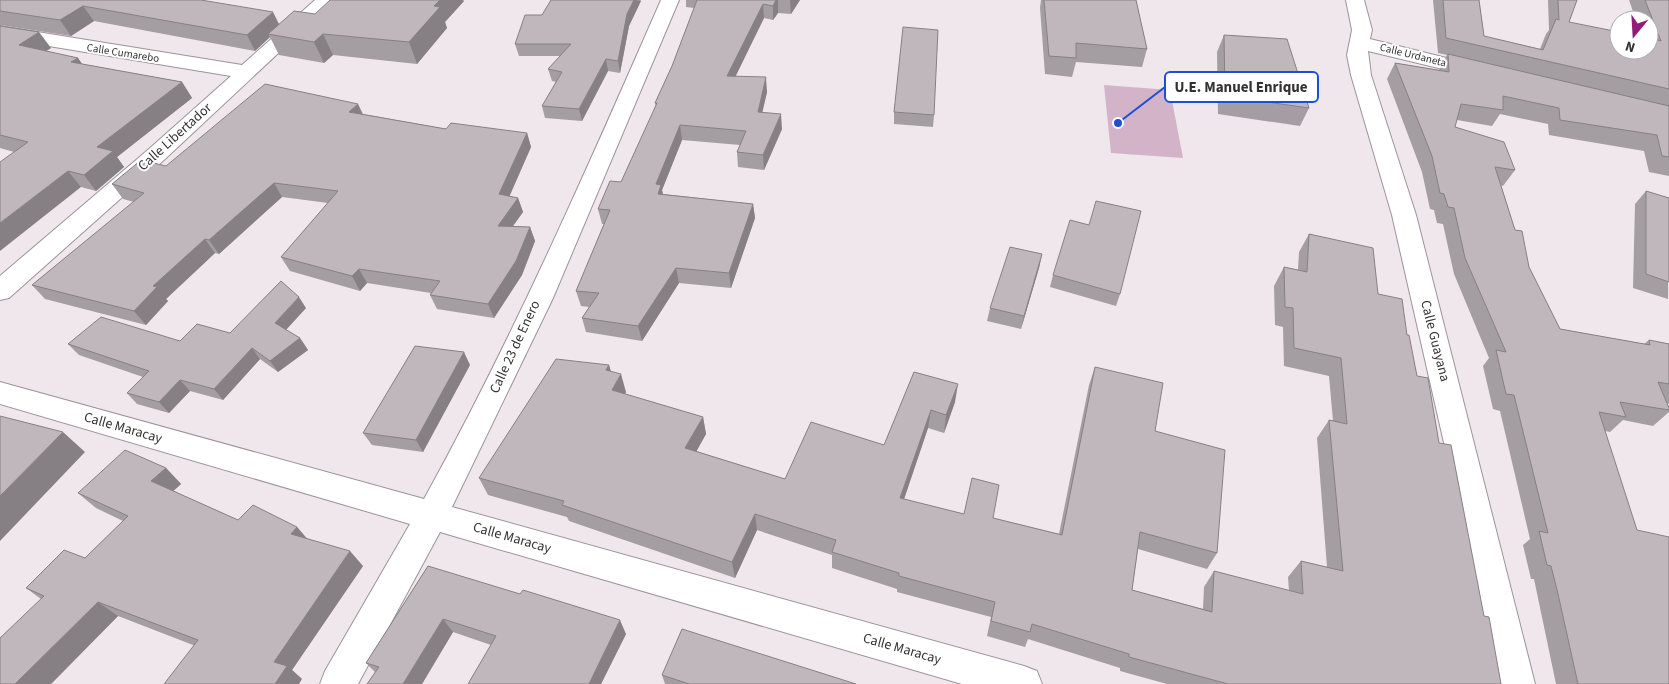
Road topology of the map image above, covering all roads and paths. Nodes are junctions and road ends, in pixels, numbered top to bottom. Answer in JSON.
{"nodes":[{"id":1,"x":326,"y":0,"type":"edge"},
{"id":2,"x":670,"y":0,"type":"edge"},
{"id":3,"x":1355,"y":0,"type":"edge"},
{"id":4,"x":0,"y":32,"type":"edge"},
{"id":5,"x":1360,"y":43,"type":"junction"},
{"id":6,"x":247,"y":72,"type":"junction"},
{"id":7,"x":1495,"y":76,"type":"edge"},
{"id":8,"x":0,"y":291,"type":"edge"},
{"id":9,"x":0,"y":393,"type":"edge"},
{"id":10,"x":431,"y":515,"type":"junction"},
{"id":11,"x":338,"y":684,"type":"edge"},
{"id":12,"x":1024,"y":684,"type":"edge"},
{"id":13,"x":1517,"y":684,"type":"edge"}],
"edges":[{"from":1,"to":6,"type":"street","name":"Calle Libertador"},
{"from":2,"to":10,"type":"street","name":"Calle 23 de Enero"},
{"from":3,"to":5,"type":"street","name":"Calle Guayana"},
{"from":4,"to":6,"type":"street","name":"Calle Cumarebo"},
{"from":5,"to":7,"type":"street","name":"Calle Urdaneta"},
{"from":5,"to":13,"type":"street","name":"Calle Guayana"},
{"from":6,"to":8,"type":"street","name":"Calle Libertador"},
{"from":9,"to":10,"type":"street","name":"Calle Maracay"},
{"from":10,"to":11,"type":"street","name":"Calle 23 de Enero"},
{"from":10,"to":12,"type":"street","name":"Calle Maracay"}]}
